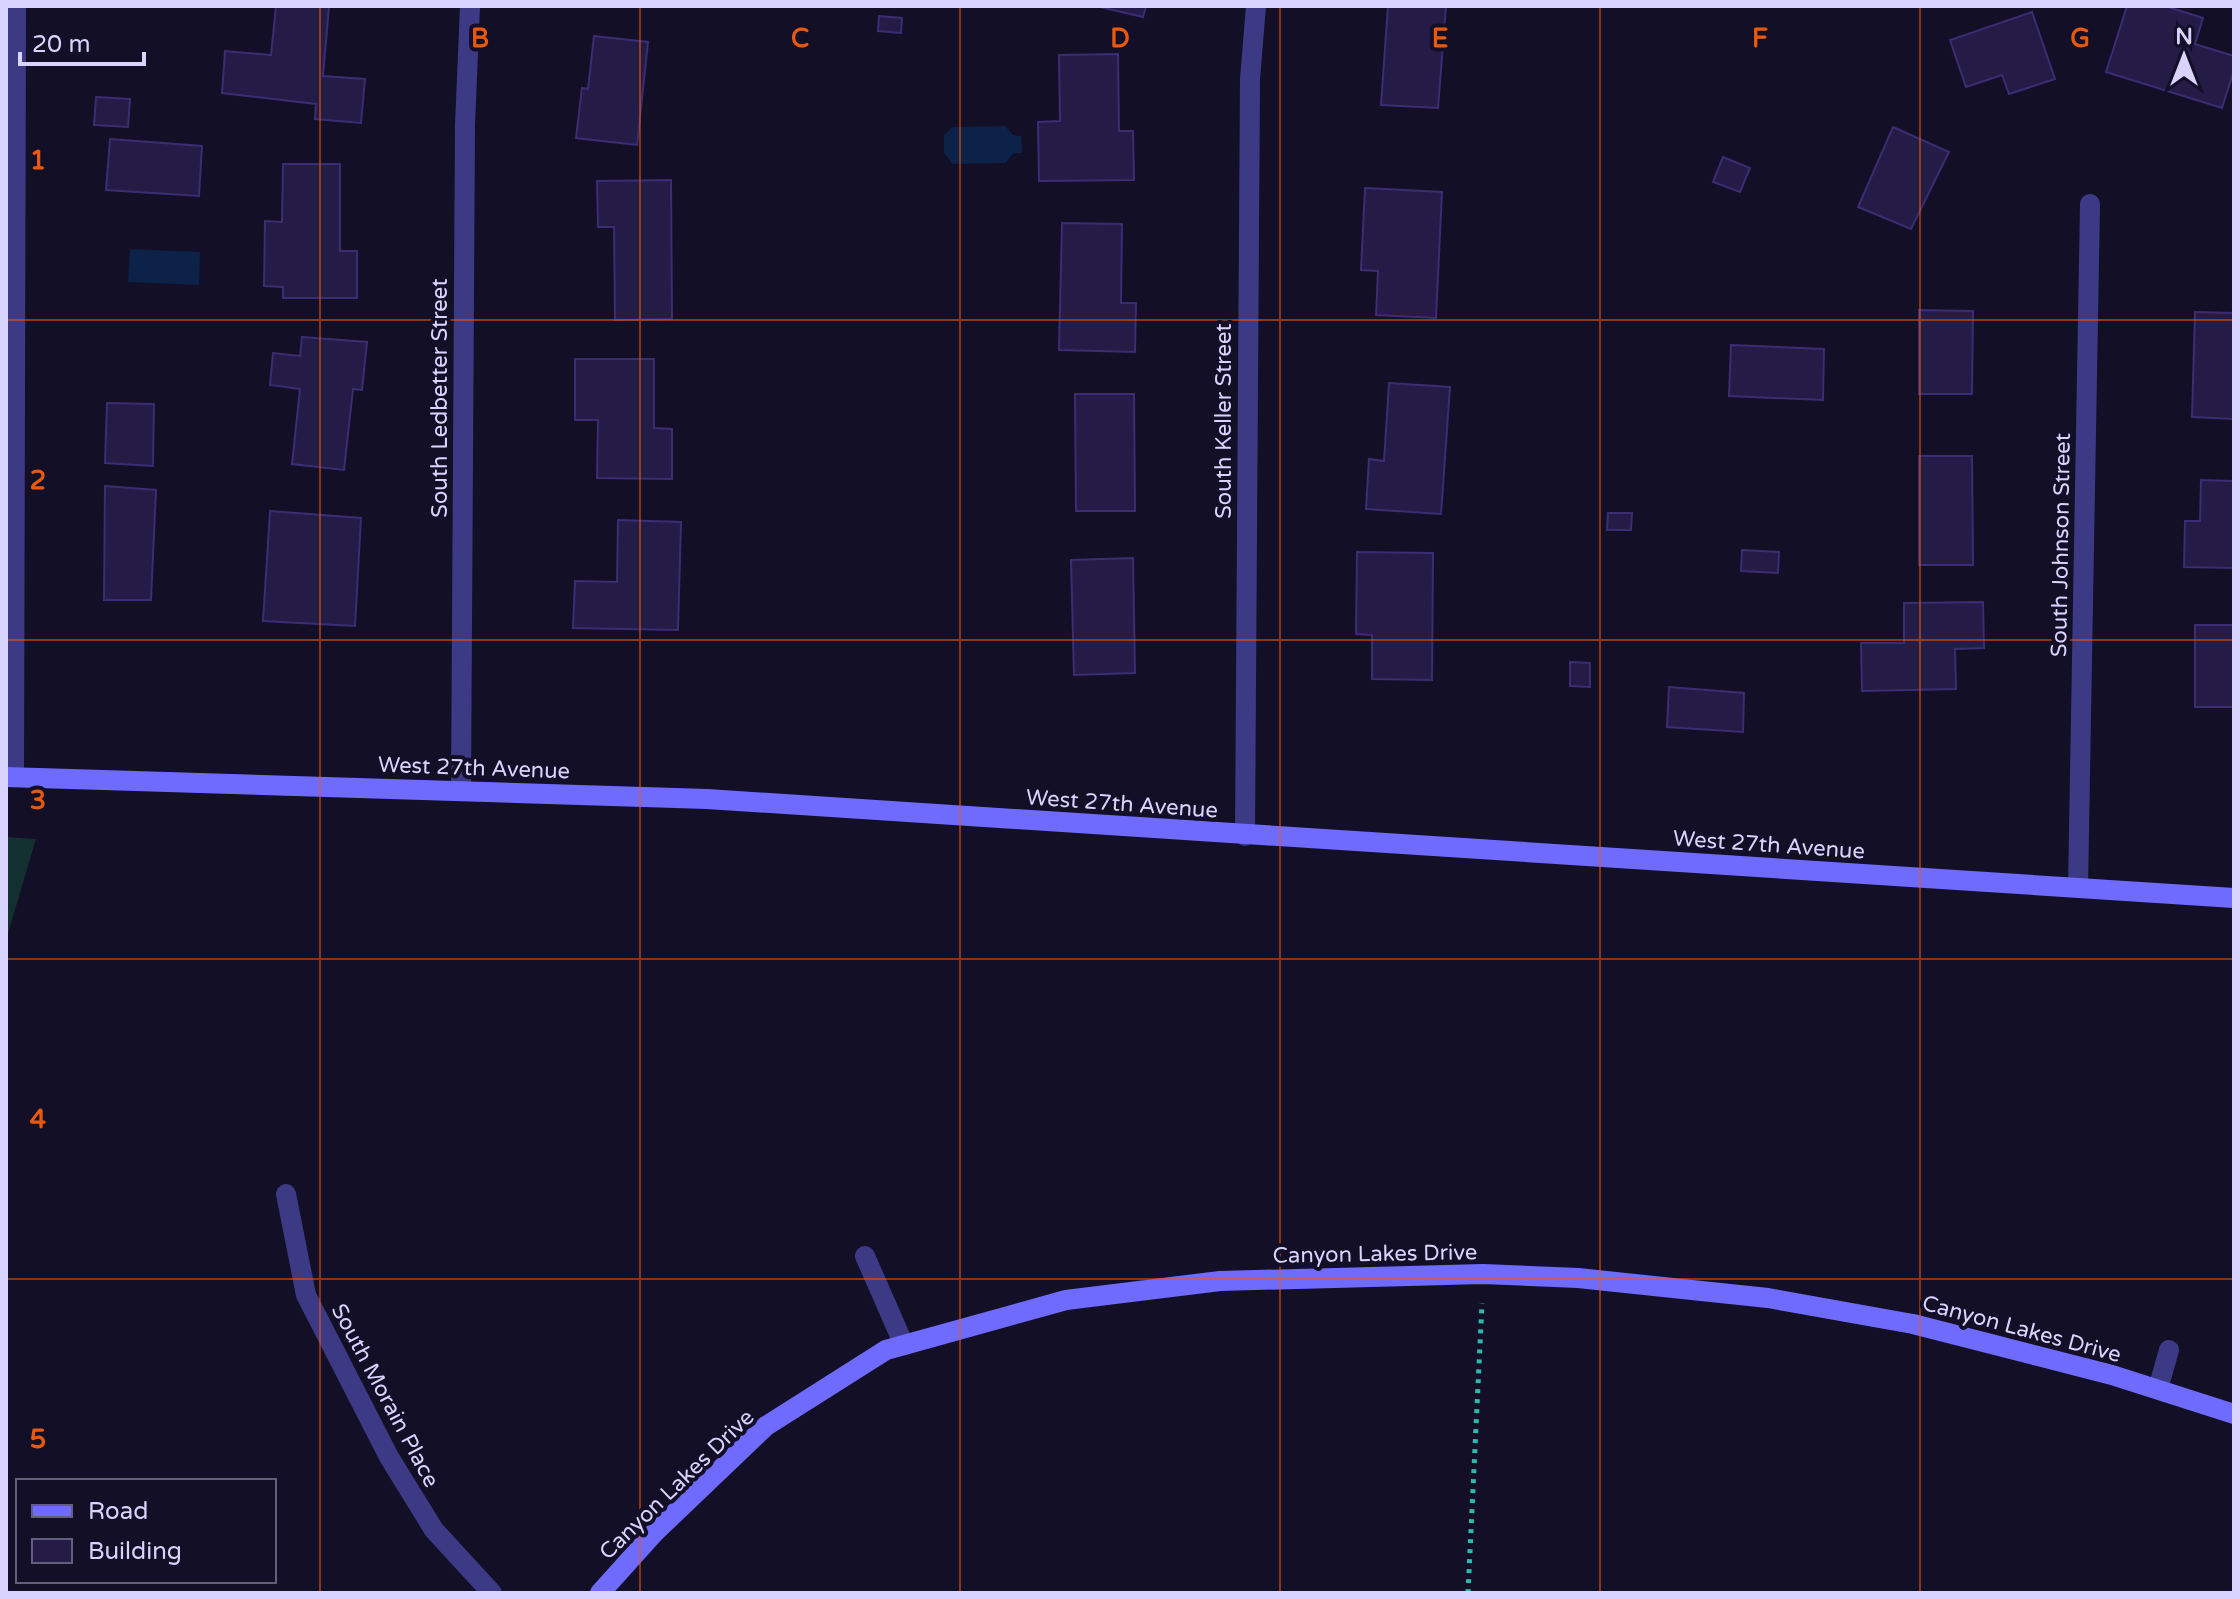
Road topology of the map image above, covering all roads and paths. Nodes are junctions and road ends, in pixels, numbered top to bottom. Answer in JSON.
{"nodes":[{"id":1,"x":17,"y":6,"type":"edge"},
{"id":2,"x":470,"y":6,"type":"edge"},
{"id":3,"x":1256,"y":6,"type":"edge"},
{"id":4,"x":2090,"y":204,"type":"dead end"},
{"id":5,"x":10,"y":777,"type":"edge"},
{"id":6,"x":461,"y":790,"type":"junction"},
{"id":7,"x":1245,"y":836,"type":"junction"},
{"id":8,"x":2078,"y":888,"type":"junction"},
{"id":9,"x":2234,"y":898,"type":"edge"},
{"id":10,"x":286,"y":1194,"type":"dead end"},
{"id":11,"x":865,"y":1256,"type":"dead end"},
{"id":12,"x":1483,"y":1274,"type":"junction"},
{"id":13,"x":904,"y":1345,"type":"junction"},
{"id":14,"x":2169,"y":1350,"type":"dead end"},
{"id":15,"x":2158,"y":1389,"type":"junction"},
{"id":16,"x":2234,"y":1414,"type":"edge"},
{"id":17,"x":492,"y":1593,"type":"edge"},
{"id":18,"x":600,"y":1593,"type":"edge"},
{"id":19,"x":1468,"y":1593,"type":"edge"}],
"edges":[{"from":1,"to":5,"type":"lane"},
{"from":2,"to":6,"type":"street","name":"South Ledbetter Street"},
{"from":3,"to":7,"type":"street","name":"South Keller Street"},
{"from":4,"to":8,"type":"street","name":"South Johnson Street"},
{"from":5,"to":6,"type":"main road","name":"West 27th Avenue"},
{"from":6,"to":7,"type":"main road","name":"West 27th Avenue"},
{"from":7,"to":8,"type":"main road","name":"West 27th Avenue"},
{"from":8,"to":9,"type":"main road","name":"West 27th Avenue"},
{"from":10,"to":17,"type":"street","name":"South Morain Place"},
{"from":11,"to":13,"type":"street"},
{"from":12,"to":13,"type":"main road","name":"Canyon Lakes Drive"},
{"from":12,"to":15,"type":"main road","name":"Canyon Lakes Drive"},
{"from":12,"to":19,"type":"path"},
{"from":13,"to":18,"type":"main road","name":"Canyon Lakes Drive"},
{"from":14,"to":15,"type":"street"},
{"from":15,"to":16,"type":"main road","name":"Canyon Lakes Drive"}]}
